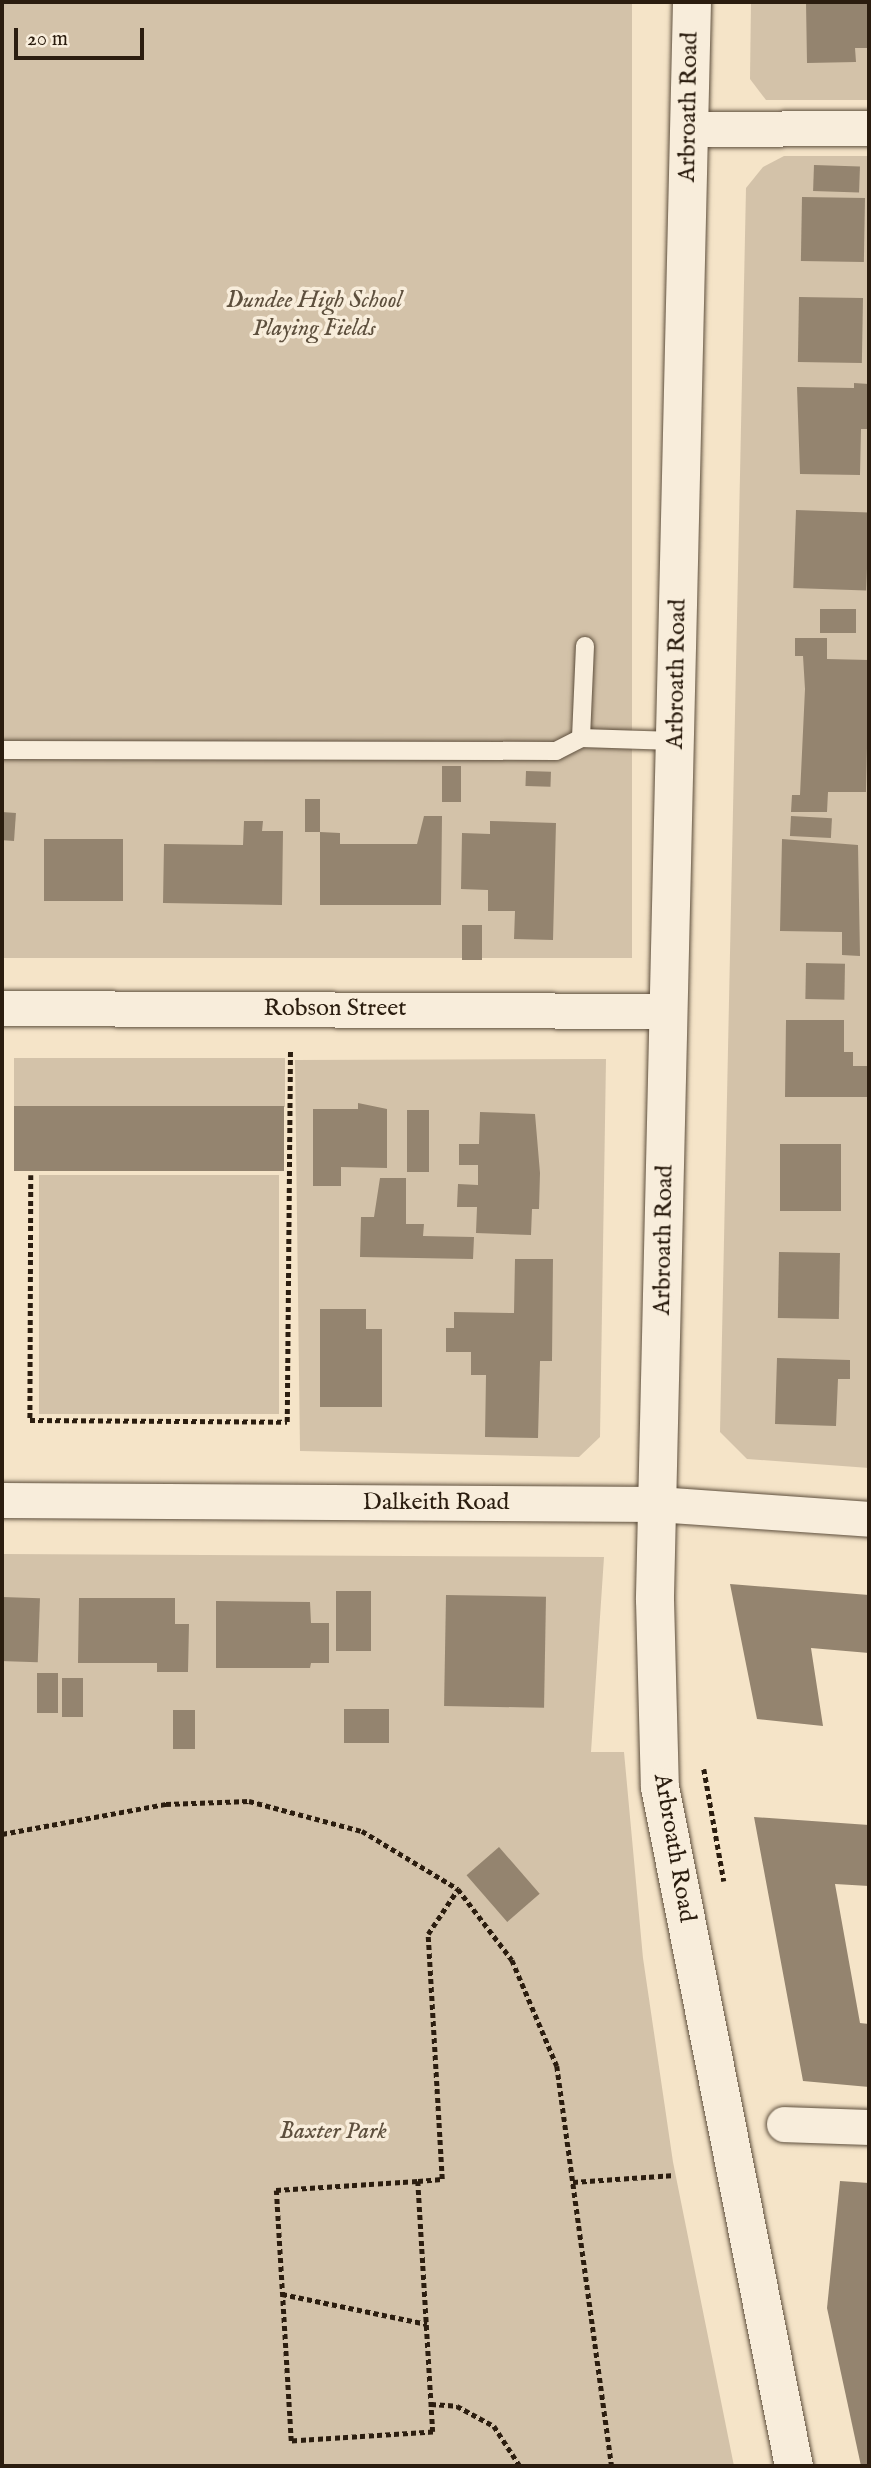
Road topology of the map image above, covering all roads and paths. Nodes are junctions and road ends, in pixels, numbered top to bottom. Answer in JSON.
{"nodes":[{"id":1,"x":692,"y":2,"type":"edge"},
{"id":2,"x":869,"y":128,"type":"edge"},
{"id":3,"x":689,"y":129,"type":"junction"},
{"id":4,"x":585,"y":646,"type":"dead end"},
{"id":5,"x":581,"y":738,"type":"junction"},
{"id":6,"x":675,"y":741,"type":"junction"},
{"id":7,"x":2,"y":750,"type":"edge"},
{"id":8,"x":2,"y":1008,"type":"edge"},
{"id":9,"x":290,"y":1009,"type":"junction"},
{"id":10,"x":669,"y":1012,"type":"junction"},
{"id":11,"x":31,"y":1175,"type":"dead end"},
{"id":12,"x":2,"y":1500,"type":"edge"},
{"id":13,"x":657,"y":1504,"type":"junction"},
{"id":14,"x":869,"y":1519,"type":"edge"},
{"id":15,"x":703,"y":1764,"type":"dead end"},
{"id":16,"x":2,"y":1834,"type":"edge"},
{"id":17,"x":725,"y":1884,"type":"dead end"},
{"id":18,"x":458,"y":1889,"type":"junction"},
{"id":19,"x":784,"y":2124,"type":"dead end"},
{"id":20,"x":869,"y":2127,"type":"edge"},
{"id":21,"x":675,"y":2175,"type":"dead end"},
{"id":22,"x":418,"y":2181,"type":"junction"},
{"id":23,"x":573,"y":2182,"type":"junction"},
{"id":24,"x":282,"y":2294,"type":"junction"},
{"id":25,"x":427,"y":2324,"type":"junction"},
{"id":26,"x":431,"y":2404,"type":"junction"},
{"id":27,"x":520,"y":2466,"type":"edge"},
{"id":28,"x":612,"y":2466,"type":"edge"},
{"id":29,"x":794,"y":2466,"type":"edge"}],
"edges":[{"from":1,"to":3,"type":"main road","name":"Arbroath Road"},
{"from":2,"to":3,"type":"street"},
{"from":3,"to":6,"type":"main road","name":"Arbroath Road"},
{"from":4,"to":5,"type":"lane"},
{"from":5,"to":6,"type":"lane"},
{"from":5,"to":7,"type":"lane"},
{"from":6,"to":10,"type":"main road","name":"Arbroath Road"},
{"from":8,"to":9,"type":"street","name":"Robson Street"},
{"from":9,"to":10,"type":"street","name":"Robson Street"},
{"from":9,"to":11,"type":"path"},
{"from":10,"to":13,"type":"main road","name":"Arbroath Road"},
{"from":12,"to":13,"type":"street","name":"Dalkeith Road"},
{"from":13,"to":14,"type":"street","name":"Dalkeith Road"},
{"from":13,"to":29,"type":"main road","name":"Arbroath Road"},
{"from":15,"to":17,"type":"path"},
{"from":16,"to":18,"type":"path"},
{"from":18,"to":22,"type":"path"},
{"from":18,"to":23,"type":"path"},
{"from":19,"to":20,"type":"street"},
{"from":21,"to":23,"type":"path"},
{"from":22,"to":24,"type":"path"},
{"from":22,"to":25,"type":"path"},
{"from":23,"to":28,"type":"path"},
{"from":24,"to":25,"type":"path"},
{"from":24,"to":26,"type":"path"},
{"from":25,"to":26,"type":"path"},
{"from":26,"to":27,"type":"path"}]}
